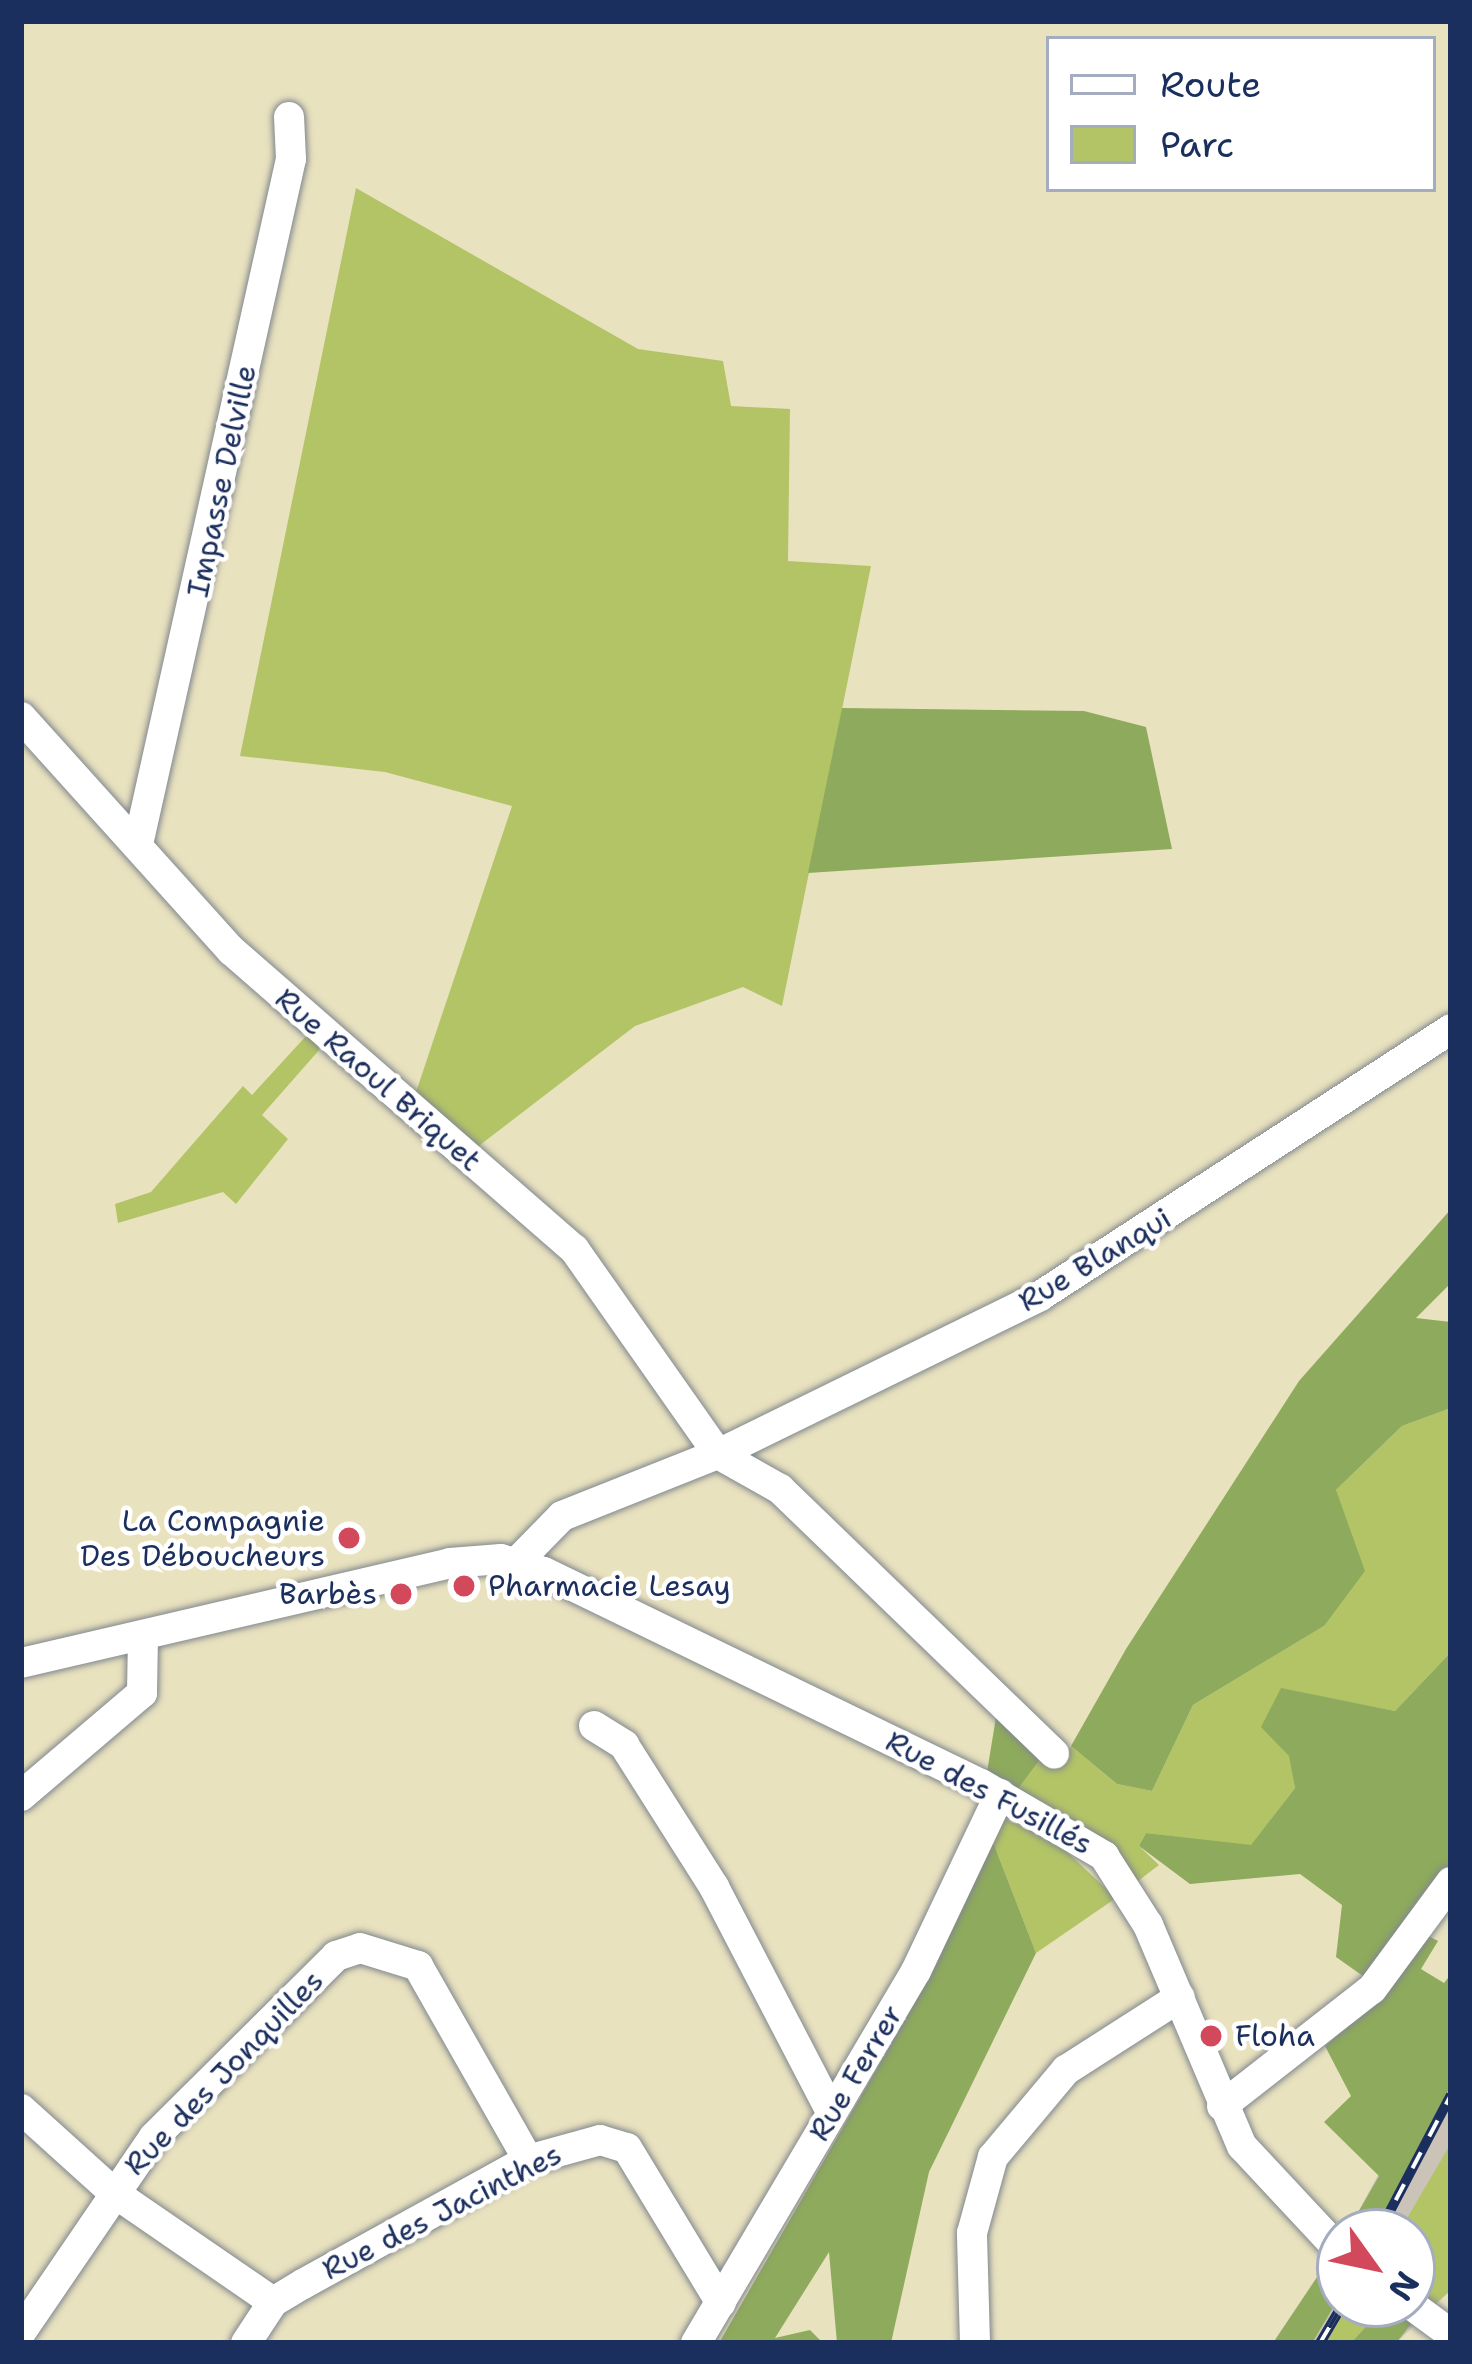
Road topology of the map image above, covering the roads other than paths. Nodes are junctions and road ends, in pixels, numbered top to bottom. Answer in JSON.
{"nodes":[{"id":1,"x":289,"y":117,"type":"dead end"},
{"id":2,"x":21,"y":716,"type":"edge"},
{"id":3,"x":139,"y":840,"type":"junction"},
{"id":4,"x":1451,"y":1030,"type":"edge"},
{"id":5,"x":718,"y":1454,"type":"junction"},
{"id":6,"x":518,"y":1562,"type":"junction"},
{"id":7,"x":143,"y":1638,"type":"junction"},
{"id":8,"x":21,"y":1663,"type":"edge"},
{"id":9,"x":594,"y":1726,"type":"dead end"},
{"id":10,"x":1054,"y":1754,"type":"dead end"},
{"id":11,"x":21,"y":1796,"type":"edge"},
{"id":12,"x":1014,"y":1802,"type":"junction"},
{"id":13,"x":1451,"y":1882,"type":"edge"},
{"id":14,"x":1180,"y":1997,"type":"junction"},
{"id":15,"x":1222,"y":2106,"type":"junction"},
{"id":16,"x":21,"y":2110,"type":"edge"},
{"id":17,"x":831,"y":2112,"type":"junction"},
{"id":18,"x":528,"y":2160,"type":"junction"},
{"id":19,"x":113,"y":2192,"type":"junction"},
{"id":20,"x":1316,"y":2228,"type":"edge"},
{"id":21,"x":273,"y":2302,"type":"junction"},
{"id":22,"x":721,"y":2302,"type":"junction"},
{"id":23,"x":21,"y":2332,"type":"edge"},
{"id":24,"x":246,"y":2343,"type":"edge"},
{"id":25,"x":696,"y":2343,"type":"edge"},
{"id":26,"x":975,"y":2343,"type":"edge"}],
"edges":[{"from":1,"to":3,"type":"street","name":"Impasse Delville"},
{"from":2,"to":3,"type":"street","name":"Rue Raoul Briquet"},
{"from":3,"to":5,"type":"street","name":"Rue Raoul Briquet"},
{"from":4,"to":5,"type":"street","name":"Rue Blanqui"},
{"from":5,"to":6,"type":"street","name":"Rue Blanqui"},
{"from":5,"to":10,"type":"street"},
{"from":6,"to":7,"type":"street"},
{"from":6,"to":12,"type":"street","name":"Rue des Fusillés"},
{"from":7,"to":8,"type":"street"},
{"from":7,"to":11,"type":"street"},
{"from":9,"to":17,"type":"street"},
{"from":12,"to":14,"type":"street","name":"Rue des Fusillés"},
{"from":12,"to":17,"type":"street","name":"Rue Ferrer"},
{"from":13,"to":15,"type":"street"},
{"from":14,"to":15,"type":"street","name":"Rue des Fusillés"},
{"from":14,"to":26,"type":"street"},
{"from":15,"to":20,"type":"street","name":"Rue des Fusillés"},
{"from":16,"to":19,"type":"street"},
{"from":17,"to":22,"type":"street","name":"Rue Ferrer"},
{"from":18,"to":19,"type":"street","name":"Rue des Jonquilles"},
{"from":18,"to":21,"type":"street","name":"Rue des Jacinthes"},
{"from":18,"to":22,"type":"street","name":"Rue des Jacinthes"},
{"from":19,"to":21,"type":"street"},
{"from":19,"to":23,"type":"street","name":"Rue des Jonquilles"},
{"from":21,"to":24,"type":"street","name":"Rue des Jacinthes"},
{"from":22,"to":25,"type":"street","name":"Rue Ferrer"}]}
